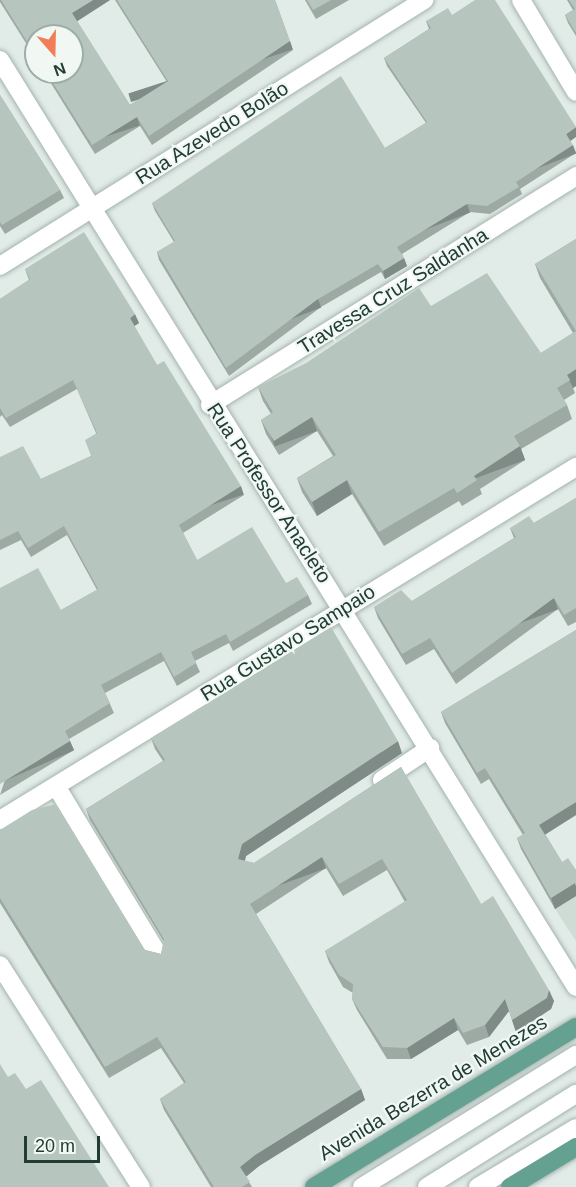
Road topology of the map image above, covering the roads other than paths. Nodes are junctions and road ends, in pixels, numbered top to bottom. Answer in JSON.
{"nodes":[{"id":1,"x":424,"y":0,"type":"edge"},
{"id":2,"x":520,"y":0,"type":"edge"},
{"id":3,"x":0,"y":60,"type":"edge"},
{"id":4,"x":576,"y":92,"type":"edge"},
{"id":5,"x":576,"y":176,"type":"edge"},
{"id":6,"x":90,"y":209,"type":"junction"},
{"id":7,"x":0,"y":266,"type":"edge"},
{"id":8,"x":210,"y":405,"type":"junction"},
{"id":9,"x":576,"y":467,"type":"edge"},
{"id":10,"x":344,"y":608,"type":"junction"},
{"id":11,"x":430,"y":748,"type":"junction"},
{"id":12,"x":56,"y":786,"type":"junction"},
{"id":13,"x":361,"y":794,"type":"edge"},
{"id":14,"x":0,"y":820,"type":"edge"},
{"id":15,"x":159,"y":956,"type":"edge"},
{"id":16,"x":0,"y":965,"type":"edge"},
{"id":17,"x":576,"y":987,"type":"edge"},
{"id":18,"x":576,"y":1027,"type":"edge"},
{"id":19,"x":576,"y":1055,"type":"edge"},
{"id":20,"x":576,"y":1094,"type":"edge"},
{"id":21,"x":576,"y":1128,"type":"edge"},
{"id":22,"x":576,"y":1147,"type":"edge"},
{"id":23,"x":141,"y":1187,"type":"edge"},
{"id":24,"x":314,"y":1187,"type":"edge"},
{"id":25,"x":362,"y":1187,"type":"edge"},
{"id":26,"x":427,"y":1187,"type":"edge"},
{"id":27,"x":478,"y":1187,"type":"edge"},
{"id":28,"x":510,"y":1187,"type":"edge"}],
"edges":[{"from":1,"to":6,"type":"street","name":"Rua Azevedo Bolão"},
{"from":2,"to":4,"type":"street"},
{"from":3,"to":6,"type":"street","name":"Rua Professor Anacleto"},
{"from":5,"to":8,"type":"street","name":"Travessa Cruz Saldanha"},
{"from":6,"to":7,"type":"street","name":"Rua Azevedo Bolão"},
{"from":6,"to":8,"type":"street","name":"Rua Professor Anacleto"},
{"from":8,"to":10,"type":"street","name":"Rua Professor Anacleto"},
{"from":9,"to":10,"type":"street","name":"Rua Gustavo Sampaio"},
{"from":10,"to":11,"type":"street","name":"Rua Professor Anacleto"},
{"from":10,"to":12,"type":"street","name":"Rua Gustavo Sampaio"},
{"from":11,"to":13,"type":"street"},
{"from":11,"to":17,"type":"street","name":"Rua Professor Anacleto"},
{"from":12,"to":14,"type":"street","name":"Rua Gustavo Sampaio"},
{"from":12,"to":15,"type":"street"},
{"from":16,"to":23,"type":"street"},
{"from":18,"to":24,"type":"main road","name":"Avenida Bezerra de Menezes"},
{"from":19,"to":25,"type":"street"},
{"from":20,"to":26,"type":"street"},
{"from":21,"to":27,"type":"street"},
{"from":22,"to":28,"type":"main road"}]}
